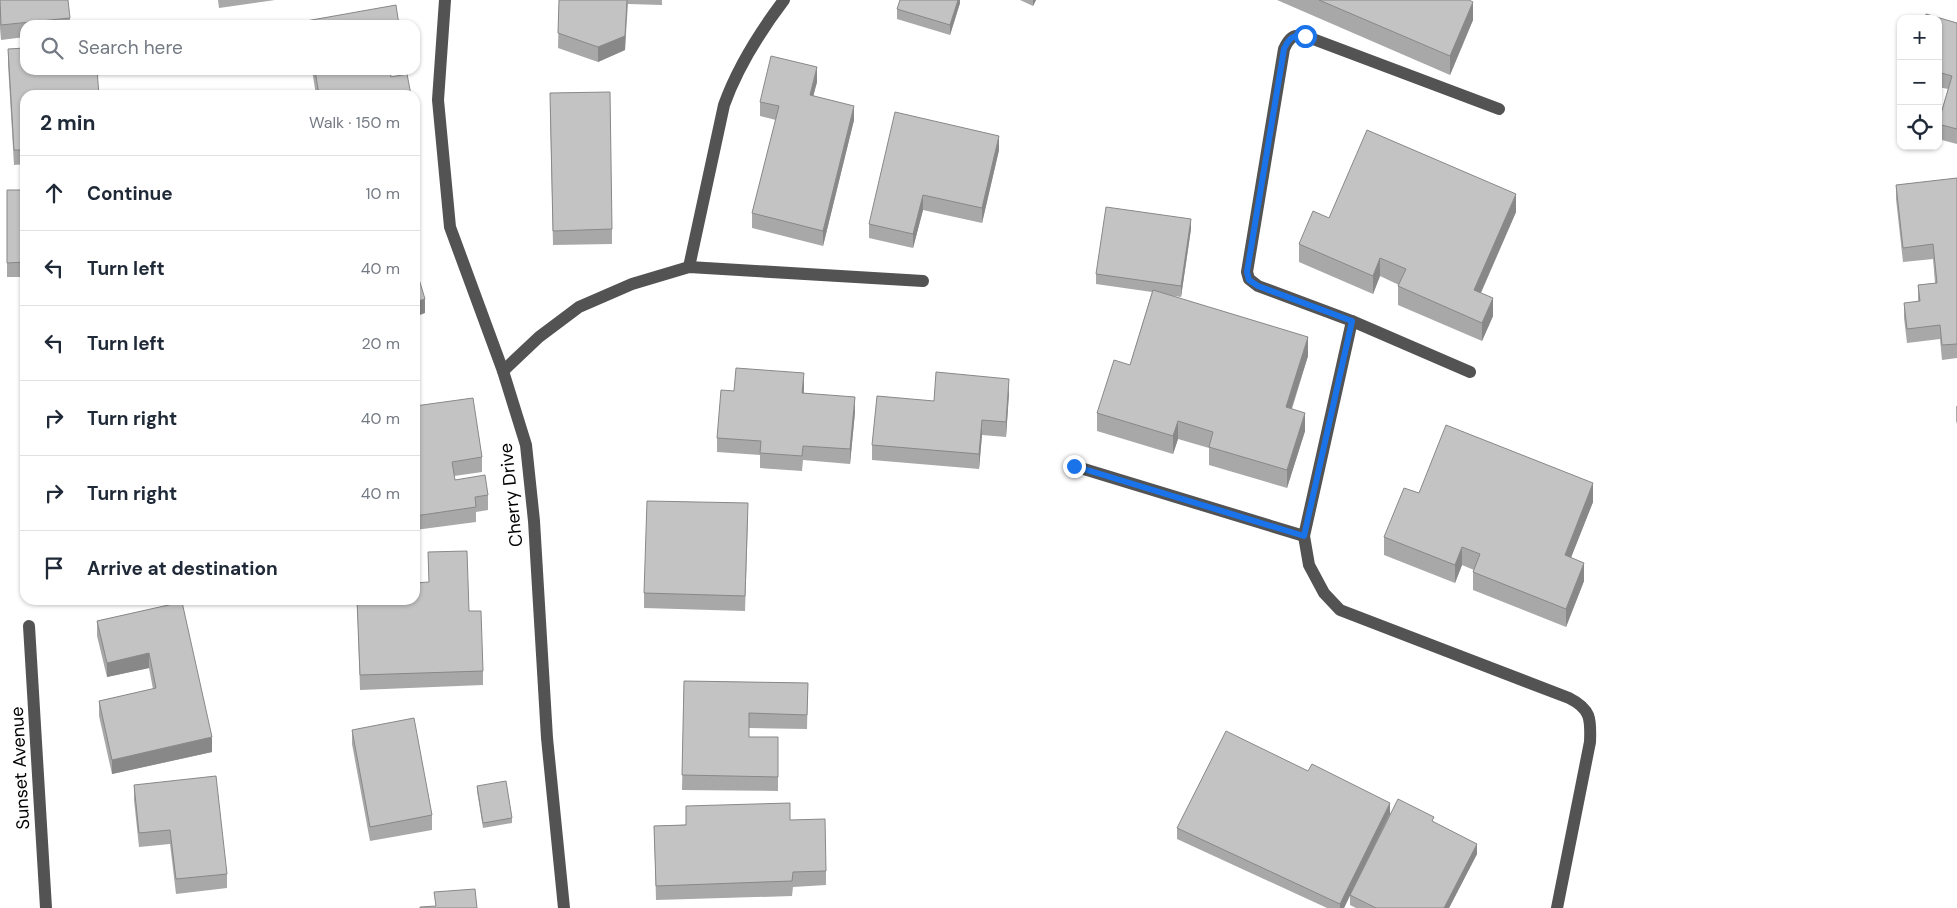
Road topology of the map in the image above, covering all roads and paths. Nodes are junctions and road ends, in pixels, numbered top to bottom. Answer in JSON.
{"nodes":[{"id":1,"x":445,"y":0,"type":"edge"},
{"id":2,"x":784,"y":0,"type":"edge"},
{"id":3,"x":1499,"y":109,"type":"dead end"},
{"id":4,"x":689,"y":267,"type":"junction"},
{"id":5,"x":923,"y":281,"type":"dead end"},
{"id":6,"x":1352,"y":321,"type":"junction"},
{"id":7,"x":503,"y":371,"type":"junction"},
{"id":8,"x":1470,"y":372,"type":"dead end"},
{"id":9,"x":1074,"y":466,"type":"dead end"},
{"id":10,"x":1304,"y":536,"type":"junction"},
{"id":11,"x":29,"y":626,"type":"dead end"},
{"id":12,"x":46,"y":908,"type":"edge"},
{"id":13,"x":564,"y":908,"type":"edge"},
{"id":14,"x":1557,"y":908,"type":"edge"}],
"edges":[{"from":1,"to":7,"type":"street","name":"Cherry Drive"},
{"from":2,"to":4,"type":"street"},
{"from":3,"to":6,"type":"street"},
{"from":4,"to":5,"type":"street"},
{"from":4,"to":7,"type":"street"},
{"from":6,"to":8,"type":"street"},
{"from":6,"to":10,"type":"street"},
{"from":7,"to":13,"type":"street","name":"Cherry Drive"},
{"from":9,"to":10,"type":"street"},
{"from":10,"to":14,"type":"street"},
{"from":11,"to":12,"type":"street","name":"Sunset Avenue"}]}
